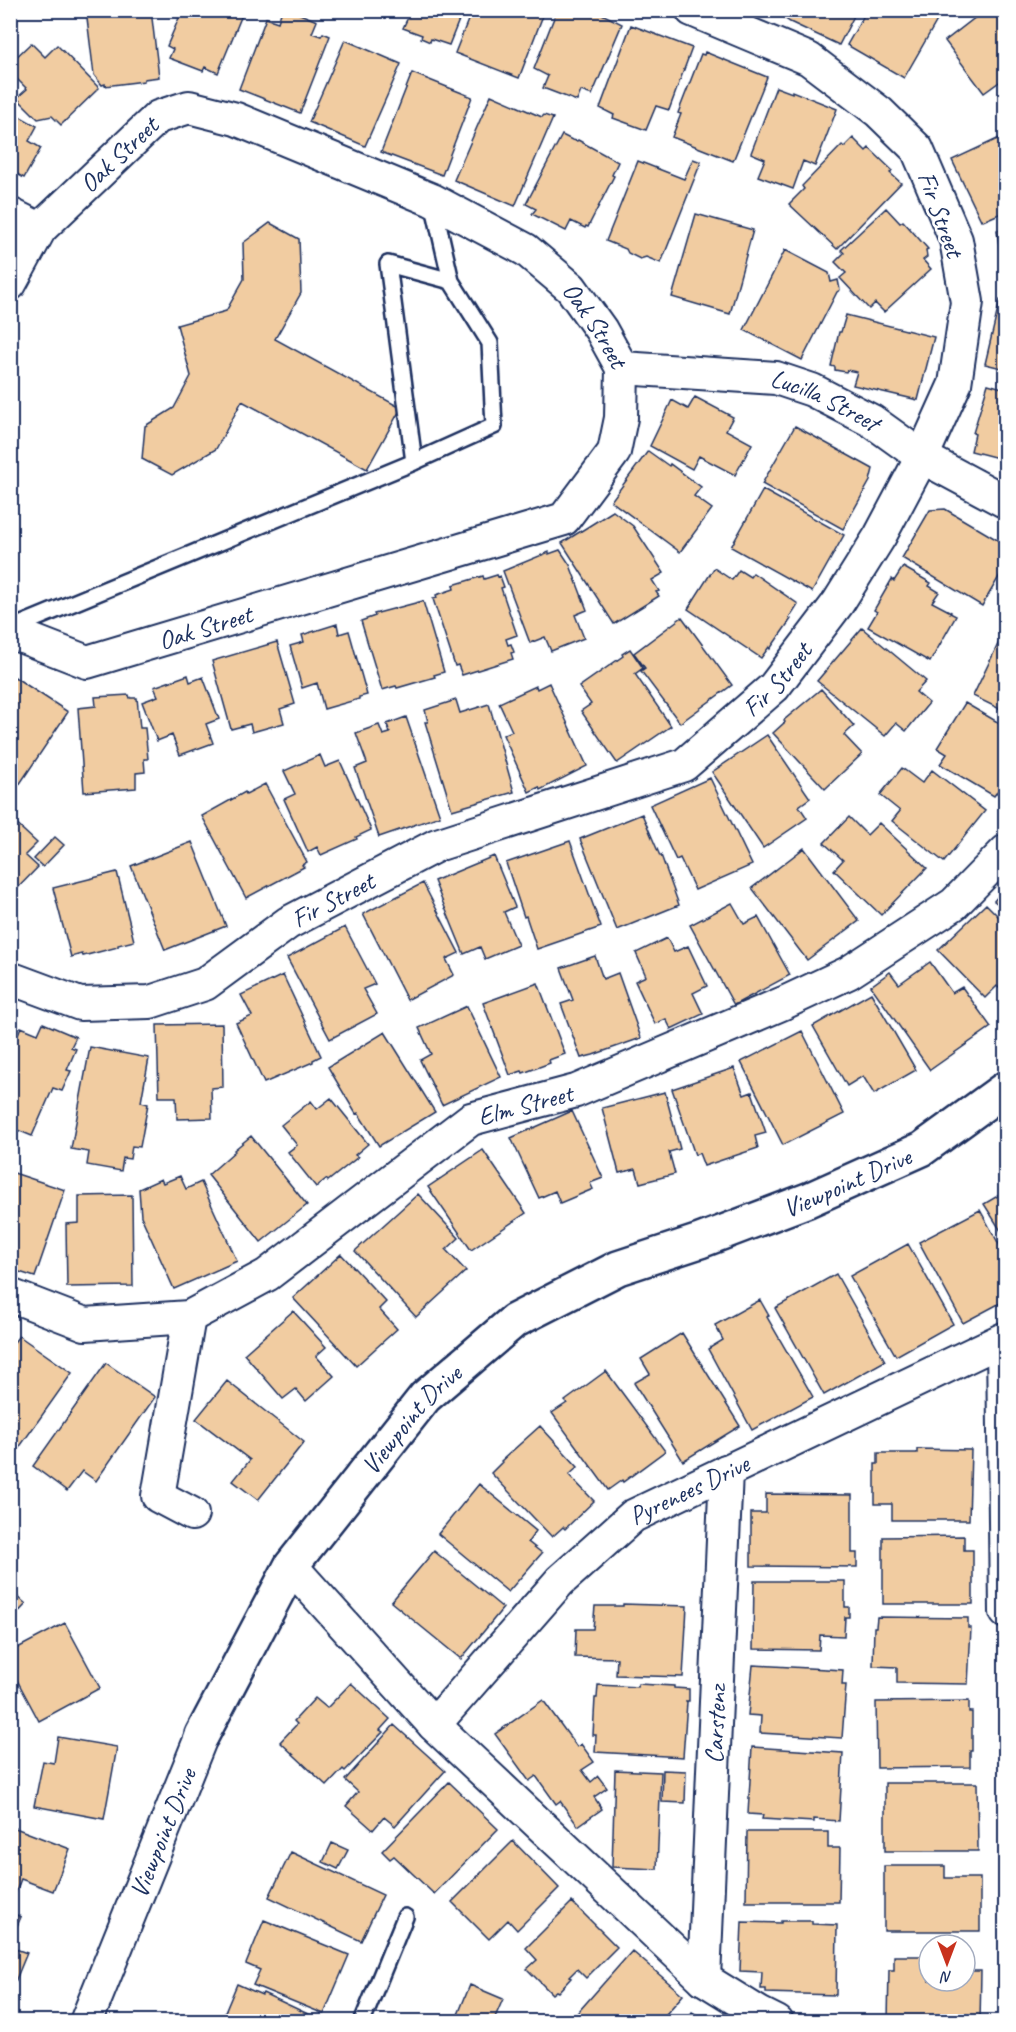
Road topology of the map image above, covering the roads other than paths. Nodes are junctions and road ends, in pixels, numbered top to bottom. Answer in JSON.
{"nodes":[{"id":1,"x":692,"y":10,"type":"edge"},
{"id":2,"x":432,"y":200,"type":"junction"},
{"id":3,"x":10,"y":214,"type":"edge"},
{"id":4,"x":40,"y":229,"type":"junction"},
{"id":5,"x":11,"y":281,"type":"edge"},
{"id":6,"x":451,"y":281,"type":"junction"},
{"id":7,"x":622,"y":368,"type":"junction"},
{"id":8,"x":922,"y":457,"type":"junction"},
{"id":9,"x":414,"y":462,"type":"junction"},
{"id":10,"x":1005,"y":502,"type":"edge"},
{"id":11,"x":10,"y":630,"type":"edge"},
{"id":12,"x":1005,"y":851,"type":"edge"},
{"id":13,"x":10,"y":978,"type":"edge"},
{"id":14,"x":1005,"y":1088,"type":"edge"},
{"id":15,"x":10,"y":1295,"type":"edge"},
{"id":16,"x":189,"y":1317,"type":"junction"},
{"id":17,"x":1004,"y":1339,"type":"edge"},
{"id":18,"x":726,"y":1471,"type":"junction"},
{"id":19,"x":192,"y":1514,"type":"dead end"},
{"id":20,"x":291,"y":1566,"type":"junction"},
{"id":21,"x":1005,"y":1612,"type":"edge"},
{"id":22,"x":434,"y":1725,"type":"junction"},
{"id":23,"x":202,"y":1735,"type":"joint"},
{"id":24,"x":405,"y":1917,"type":"dead end"},
{"id":25,"x":704,"y":1979,"type":"junction"},
{"id":26,"x":86,"y":2022,"type":"edge"},
{"id":27,"x":362,"y":2022,"type":"edge"},
{"id":28,"x":777,"y":2022,"type":"edge"}],
"edges":[{"from":1,"to":8,"type":"street","name":"Fir Street"},
{"from":2,"to":4,"type":"street","name":"Oak Street"},
{"from":2,"to":6,"type":"lane"},
{"from":2,"to":7,"type":"street","name":"Oak Street"},
{"from":3,"to":4,"type":"street"},
{"from":4,"to":5,"type":"street","name":"Oak Street"},
{"from":6,"to":9,"type":"lane"},
{"from":6,"to":9,"type":"lane"},
{"from":7,"to":8,"type":"street","name":"Lucilla Street"},
{"from":7,"to":11,"type":"street","name":"Oak Street"},
{"from":8,"to":10,"type":"street","name":"Lucilla Street"},
{"from":8,"to":13,"type":"street","name":"Fir Street"},
{"from":9,"to":11,"type":"lane"},
{"from":12,"to":16,"type":"street","name":"Elm Street"},
{"from":14,"to":20,"type":"street","name":"Viewpoint Drive"},
{"from":15,"to":16,"type":"street","name":"Elm Street"},
{"from":16,"to":19,"type":"street"},
{"from":17,"to":18,"type":"street","name":"Pyrenees Drive"},
{"from":17,"to":21,"type":"street"},
{"from":18,"to":22,"type":"street","name":"Pyrenees Drive"},
{"from":18,"to":25,"type":"street","name":"Carstenz"},
{"from":20,"to":22,"type":"street"},
{"from":20,"to":23,"type":"street","name":"Viewpoint Drive"},
{"from":22,"to":25,"type":"street"},
{"from":23,"to":26,"type":"street","name":"Viewpoint Drive"},
{"from":24,"to":27,"type":"lane"},
{"from":25,"to":28,"type":"street"}]}
